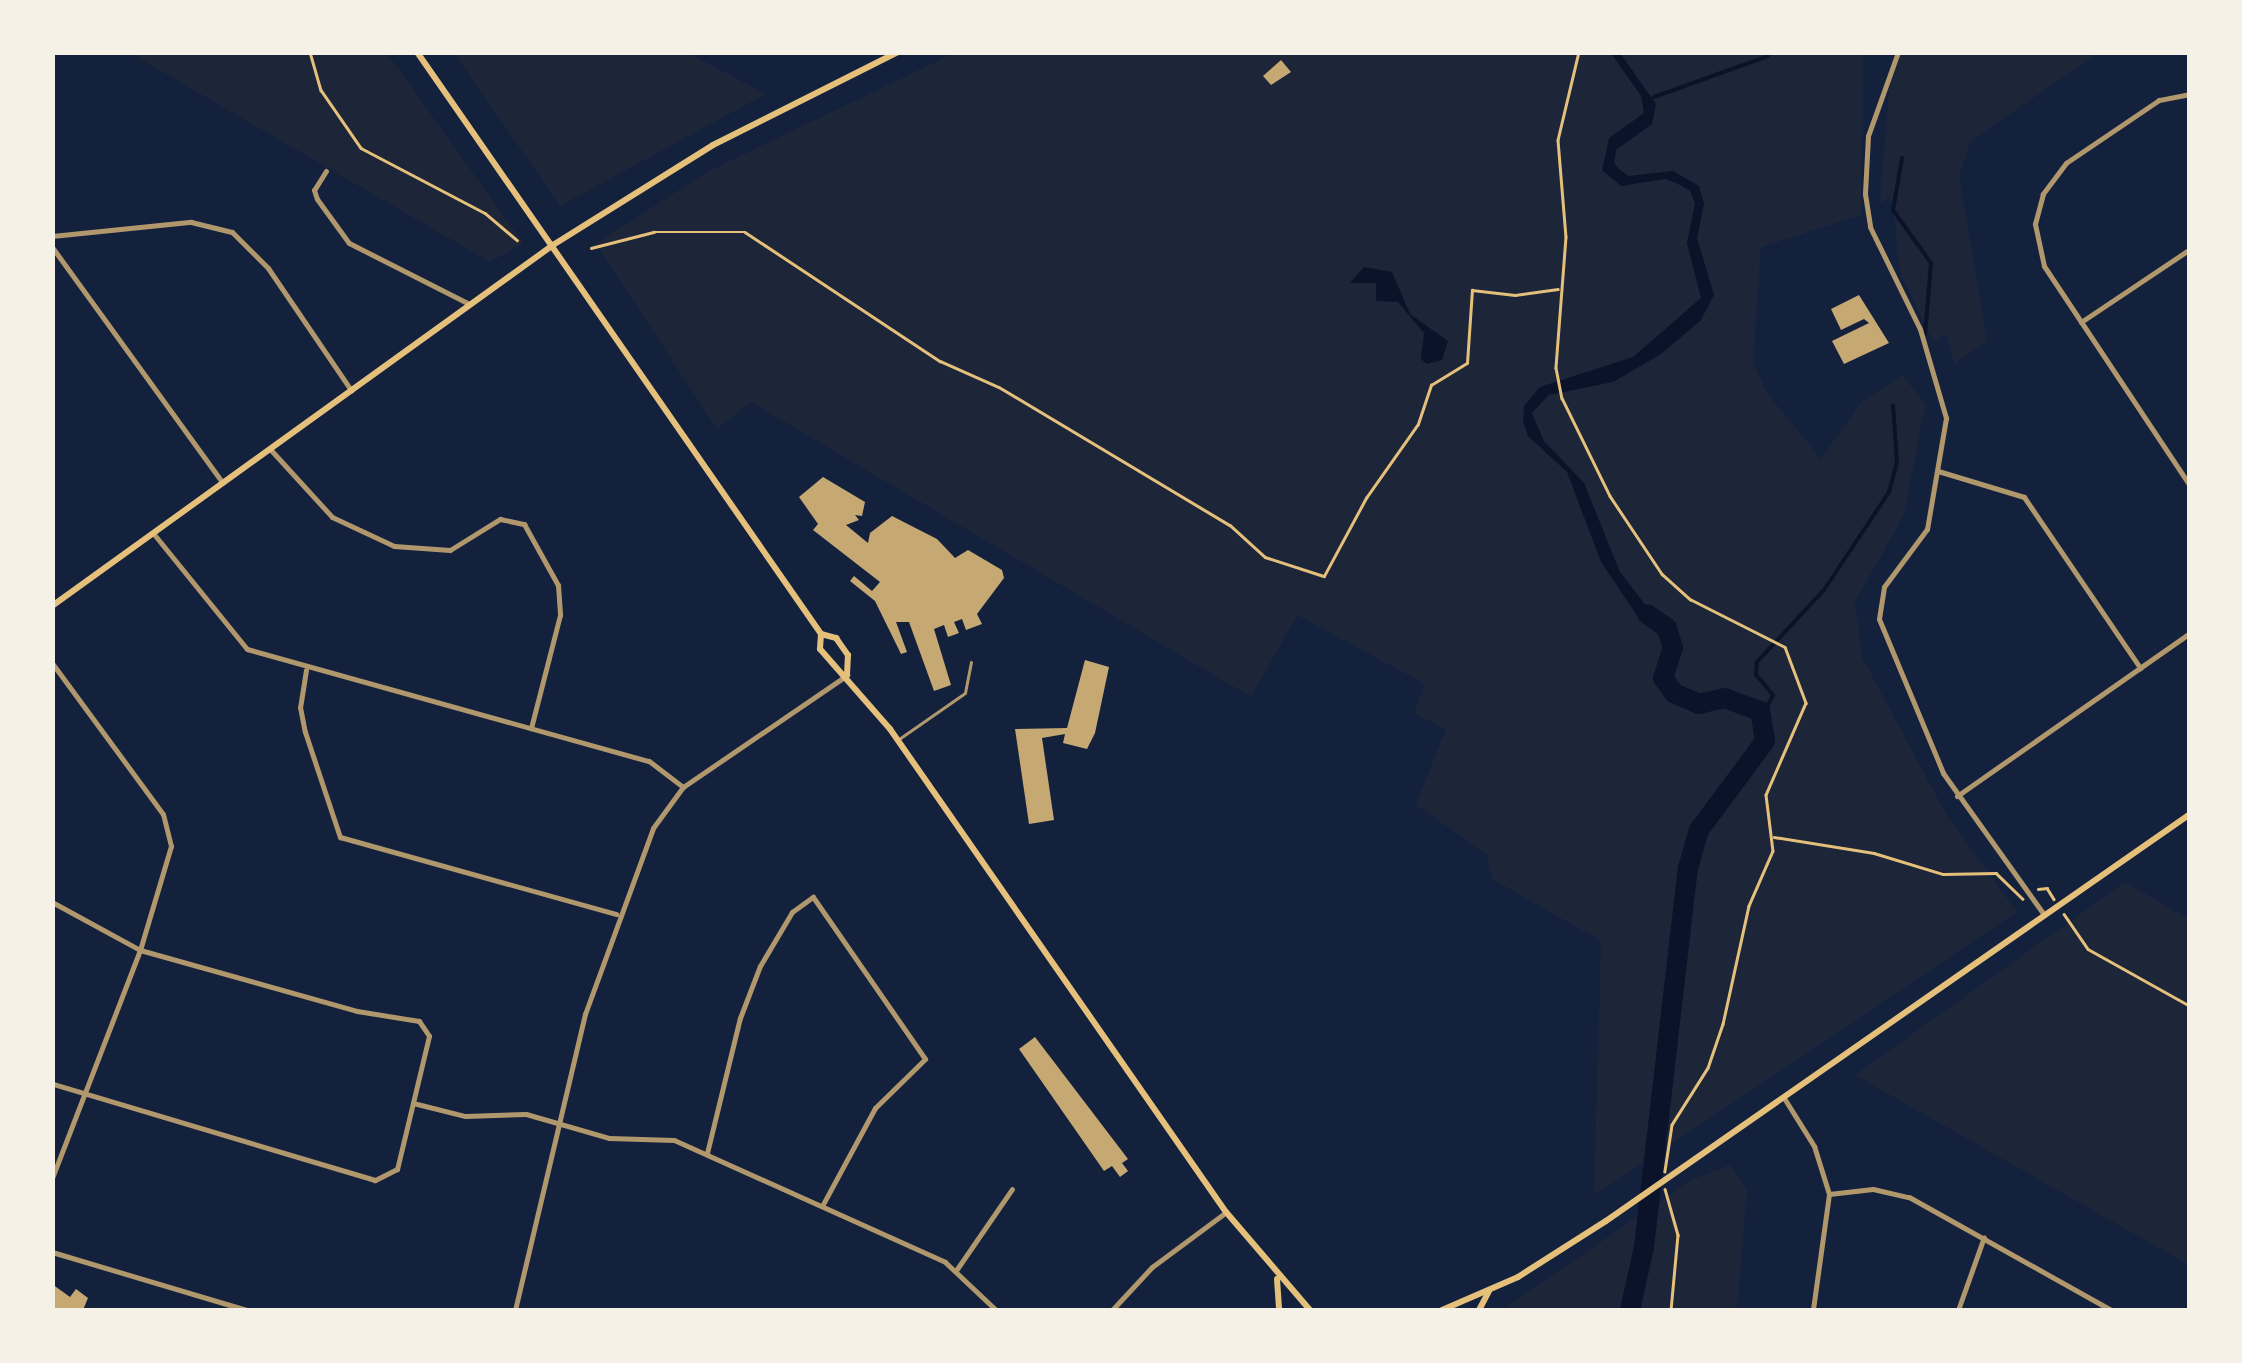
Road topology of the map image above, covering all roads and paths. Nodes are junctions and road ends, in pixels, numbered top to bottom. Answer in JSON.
{"nodes":[{"id":1,"x":310,"y":52,"type":"edge"},
{"id":2,"x":418,"y":52,"type":"edge"},
{"id":3,"x":898,"y":52,"type":"edge"},
{"id":4,"x":1579,"y":52,"type":"edge"},
{"id":5,"x":1898,"y":52,"type":"edge"},
{"id":6,"x":2190,"y":94,"type":"edge"},
{"id":7,"x":326,"y":171,"type":"dead end"},
{"id":8,"x":52,"y":236,"type":"edge"},
{"id":9,"x":518,"y":240,"type":"dead end"},
{"id":10,"x":553,"y":245,"type":"junction"},
{"id":11,"x":52,"y":247,"type":"edge"},
{"id":12,"x":591,"y":248,"type":"dead end"},
{"id":13,"x":2190,"y":250,"type":"edge"},
{"id":14,"x":1560,"y":288,"type":"junction"},
{"id":15,"x":469,"y":304,"type":"junction"},
{"id":16,"x":2081,"y":322,"type":"junction"},
{"id":17,"x":350,"y":390,"type":"junction"},
{"id":18,"x":270,"y":449,"type":"junction"},
{"id":19,"x":1938,"y":471,"type":"junction"},
{"id":20,"x":223,"y":482,"type":"junction"},
{"id":21,"x":2190,"y":486,"type":"edge"},
{"id":22,"x":154,"y":533,"type":"junction"},
{"id":23,"x":52,"y":606,"type":"edge"},
{"id":24,"x":2190,"y":633,"type":"edge"},
{"id":25,"x":820,"y":634,"type":"junction"},
{"id":26,"x":52,"y":663,"type":"edge"},
{"id":27,"x":971,"y":663,"type":"dead end"},
{"id":28,"x":2140,"y":668,"type":"junction"},
{"id":29,"x":306,"y":670,"type":"junction"},
{"id":30,"x":848,"y":675,"type":"junction"},
{"id":31,"x":531,"y":728,"type":"junction"},
{"id":32,"x":898,"y":740,"type":"junction"},
{"id":33,"x":683,"y":787,"type":"junction"},
{"id":34,"x":1956,"y":796,"type":"junction"},
{"id":35,"x":2190,"y":814,"type":"edge"},
{"id":36,"x":1772,"y":837,"type":"junction"},
{"id":37,"x":2041,"y":888,"type":"dead end"},
{"id":38,"x":2051,"y":894,"type":"dead end"},
{"id":39,"x":2020,"y":900,"type":"dead end"},
{"id":40,"x":52,"y":902,"type":"edge"},
{"id":41,"x":2043,"y":914,"type":"junction"},
{"id":42,"x":617,"y":915,"type":"junction"},
{"id":43,"x":2065,"y":915,"type":"dead end"},
{"id":44,"x":140,"y":950,"type":"junction"},
{"id":45,"x":2190,"y":1006,"type":"edge"},
{"id":46,"x":52,"y":1084,"type":"edge"},
{"id":47,"x":83,"y":1097,"type":"junction"},
{"id":48,"x":1784,"y":1098,"type":"junction"},
{"id":49,"x":412,"y":1104,"type":"junction"},
{"id":50,"x":562,"y":1126,"type":"junction"},
{"id":51,"x":707,"y":1153,"type":"junction"},
{"id":52,"x":52,"y":1178,"type":"edge"},
{"id":53,"x":1012,"y":1189,"type":"dead end"},
{"id":54,"x":1829,"y":1194,"type":"junction"},
{"id":55,"x":822,"y":1206,"type":"junction"},
{"id":56,"x":1226,"y":1212,"type":"junction"},
{"id":57,"x":1984,"y":1237,"type":"junction"},
{"id":58,"x":52,"y":1252,"type":"edge"},
{"id":59,"x":957,"y":1269,"type":"junction"},
{"id":60,"x":1277,"y":1280,"type":"junction"},
{"id":61,"x":1489,"y":1291,"type":"junction"},
{"id":62,"x":247,"y":1310,"type":"edge"},
{"id":63,"x":514,"y":1310,"type":"edge"},
{"id":64,"x":996,"y":1310,"type":"edge"},
{"id":65,"x":1112,"y":1310,"type":"edge"},
{"id":66,"x":1279,"y":1310,"type":"edge"},
{"id":67,"x":1310,"y":1310,"type":"edge"},
{"id":68,"x":1442,"y":1310,"type":"edge"},
{"id":69,"x":1479,"y":1310,"type":"edge"},
{"id":70,"x":1671,"y":1310,"type":"edge"},
{"id":71,"x":1812,"y":1310,"type":"edge"},
{"id":72,"x":1958,"y":1310,"type":"edge"},
{"id":73,"x":2111,"y":1310,"type":"edge"}],
"edges":[{"from":1,"to":9,"type":"path"},
{"from":2,"to":10,"type":"main road"},
{"from":3,"to":10,"type":"main road"},
{"from":4,"to":14,"type":"path"},
{"from":5,"to":19,"type":"street"},
{"from":6,"to":16,"type":"street"},
{"from":7,"to":15,"type":"street"},
{"from":8,"to":17,"type":"street"},
{"from":10,"to":15,"type":"main road"},
{"from":10,"to":25,"type":"main road"},
{"from":11,"to":20,"type":"street"},
{"from":12,"to":14,"type":"path"},
{"from":13,"to":16,"type":"street"},
{"from":14,"to":36,"type":"path"},
{"from":15,"to":17,"type":"main road"},
{"from":16,"to":21,"type":"street"},
{"from":17,"to":18,"type":"main road"},
{"from":18,"to":20,"type":"main road"},
{"from":18,"to":31,"type":"street"},
{"from":19,"to":28,"type":"street"},
{"from":19,"to":34,"type":"street"},
{"from":20,"to":22,"type":"main road"},
{"from":22,"to":23,"type":"main road"},
{"from":22,"to":29,"type":"street"},
{"from":24,"to":28,"type":"street"},
{"from":25,"to":30,"type":"main road"},
{"from":25,"to":30,"type":"main road"},
{"from":26,"to":44,"type":"street"},
{"from":27,"to":32,"type":"lane"},
{"from":28,"to":34,"type":"street"},
{"from":29,"to":31,"type":"street"},
{"from":29,"to":42,"type":"street"},
{"from":30,"to":32,"type":"main road"},
{"from":30,"to":33,"type":"street"},
{"from":31,"to":33,"type":"street"},
{"from":32,"to":56,"type":"main road"},
{"from":33,"to":42,"type":"street"},
{"from":34,"to":41,"type":"street"},
{"from":35,"to":41,"type":"main road"},
{"from":36,"to":39,"type":"path"},
{"from":36,"to":70,"type":"path"},
{"from":37,"to":38,"type":"path"},
{"from":40,"to":44,"type":"street"},
{"from":41,"to":48,"type":"main road"},
{"from":42,"to":50,"type":"street"},
{"from":43,"to":45,"type":"path"},
{"from":44,"to":47,"type":"street"},
{"from":44,"to":49,"type":"street"},
{"from":46,"to":47,"type":"street"},
{"from":47,"to":49,"type":"street"},
{"from":47,"to":52,"type":"street"},
{"from":48,"to":54,"type":"street"},
{"from":48,"to":61,"type":"main road"},
{"from":49,"to":50,"type":"street"},
{"from":50,"to":51,"type":"street"},
{"from":50,"to":63,"type":"street"},
{"from":51,"to":55,"type":"street"},
{"from":51,"to":55,"type":"street"},
{"from":53,"to":59,"type":"street"},
{"from":54,"to":57,"type":"street"},
{"from":54,"to":71,"type":"street"},
{"from":55,"to":59,"type":"street"},
{"from":56,"to":60,"type":"main road"},
{"from":56,"to":65,"type":"street"},
{"from":57,"to":72,"type":"street"},
{"from":57,"to":73,"type":"street"},
{"from":58,"to":62,"type":"street"},
{"from":59,"to":64,"type":"street"},
{"from":60,"to":66,"type":"main road"},
{"from":60,"to":67,"type":"main road"},
{"from":61,"to":68,"type":"main road"},
{"from":61,"to":69,"type":"main road"}]}
